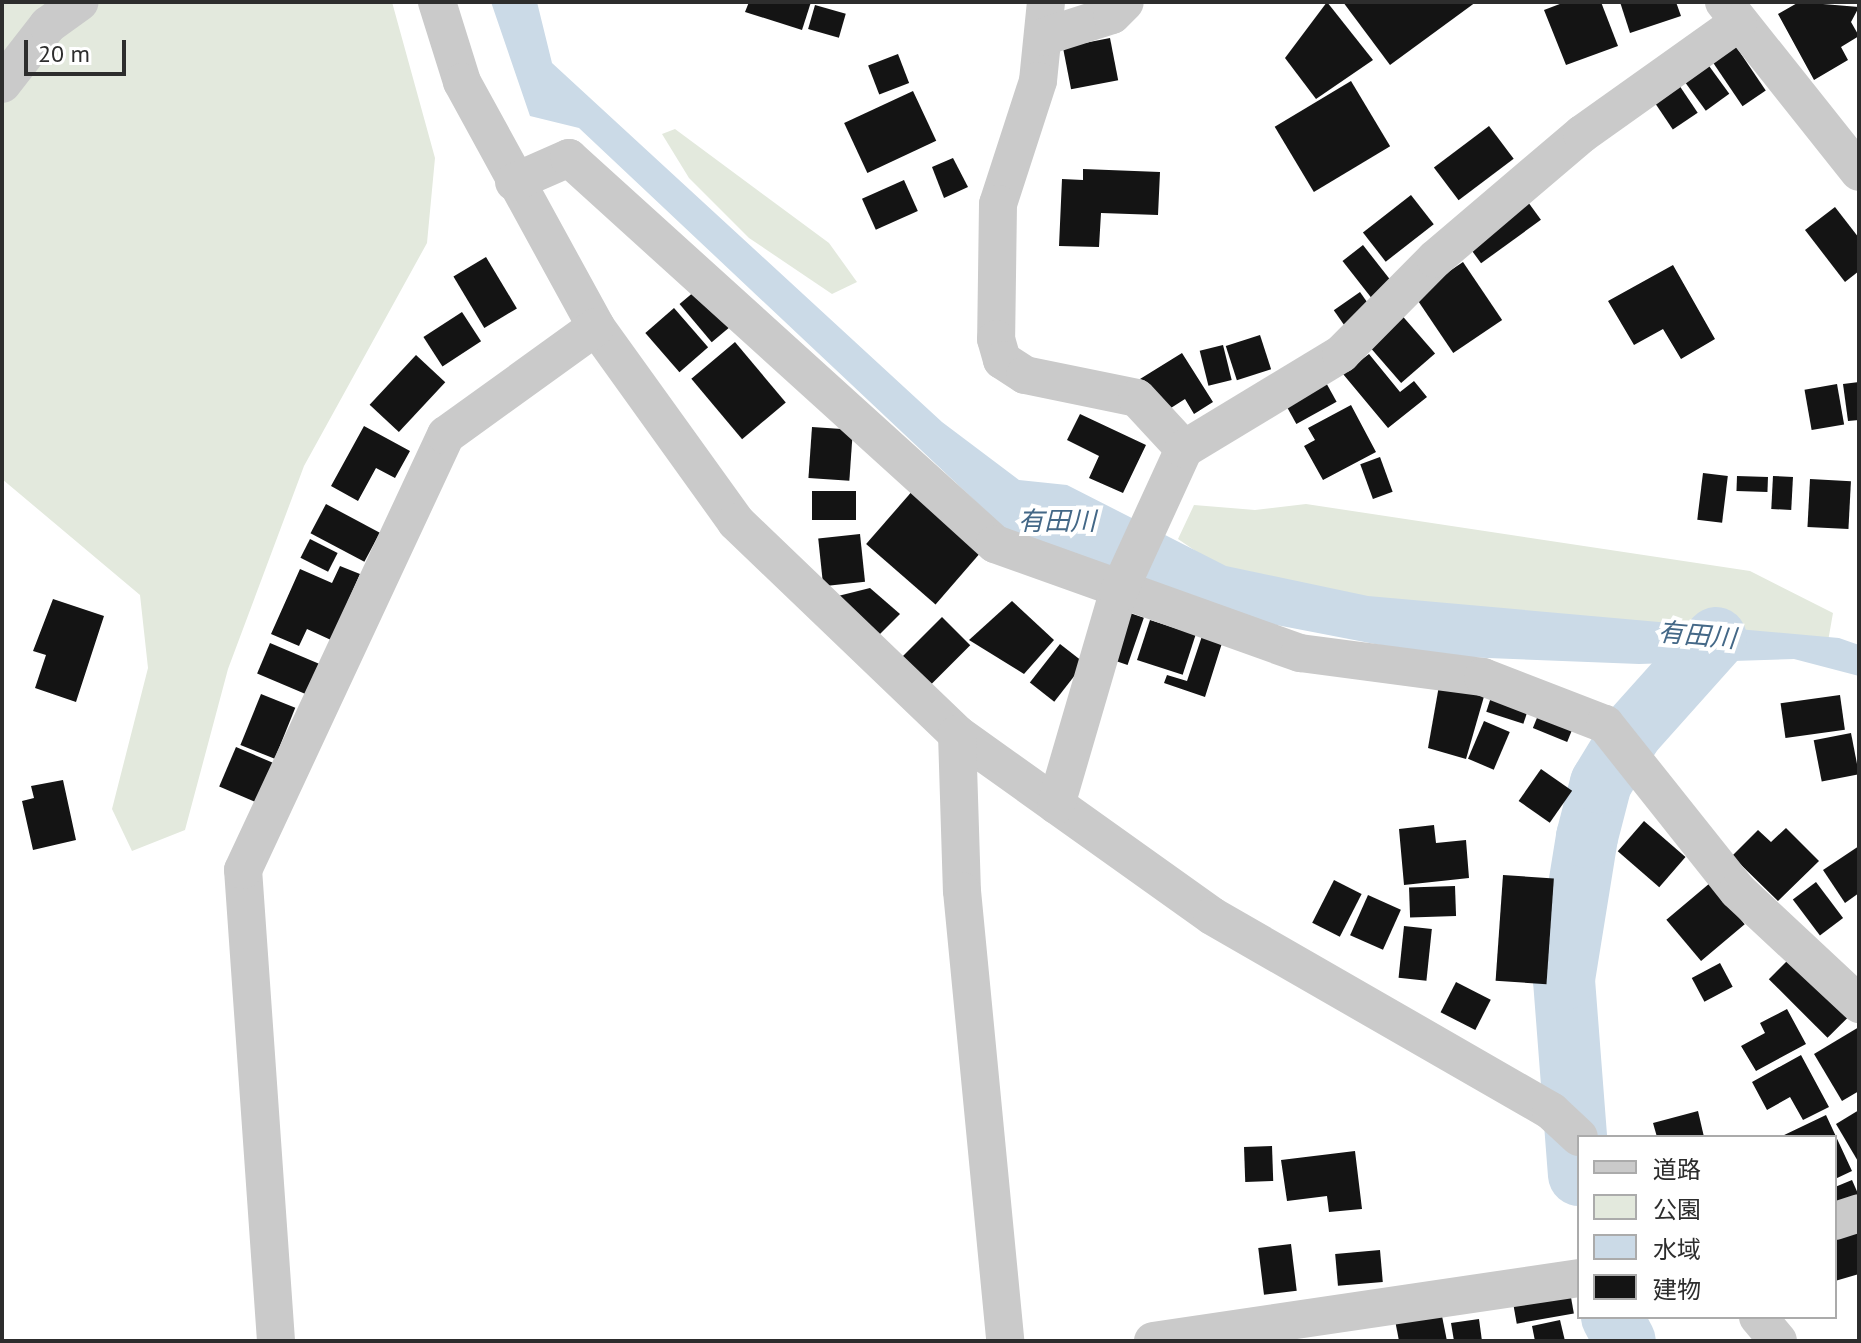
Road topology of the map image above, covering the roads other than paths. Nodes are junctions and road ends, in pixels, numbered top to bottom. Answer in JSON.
{"nodes":[{"id":1,"x":80,"y":2,"type":"edge"},
{"id":2,"x":437,"y":2,"type":"edge"},
{"id":3,"x":1125,"y":2,"type":"edge"},
{"id":4,"x":1731,"y":12,"type":"edge"},
{"id":5,"x":1044,"y":20,"type":"edge"},
{"id":6,"x":2,"y":84,"type":"edge"},
{"id":7,"x":1851,"y":151,"type":"edge"},
{"id":8,"x":514,"y":182,"type":"junction"},
{"id":9,"x":596,"y":327,"type":"junction"},
{"id":10,"x":1184,"y":449,"type":"junction"},
{"id":11,"x":1118,"y":593,"type":"junction"},
{"id":12,"x":957,"y":734,"type":"junction"},
{"id":13,"x":1056,"y":805,"type":"junction"},
{"id":14,"x":1859,"y":1004,"type":"edge"},
{"id":15,"x":1577,"y":1135,"type":"edge"},
{"id":16,"x":1859,"y":1213,"type":"edge"},
{"id":17,"x":1837,"y":1220,"type":"edge"},
{"id":18,"x":1574,"y":1278,"type":"edge"},
{"id":19,"x":1760,"y":1319,"type":"edge"},
{"id":20,"x":276,"y":1341,"type":"edge"},
{"id":21,"x":1005,"y":1341,"type":"edge"},
{"id":22,"x":1153,"y":1341,"type":"edge"},
{"id":23,"x":1778,"y":1341,"type":"edge"}],
"edges":[{"from":1,"to":6,"type":"street"},
{"from":2,"to":8,"type":"street"},
{"from":3,"to":5,"type":"street"},
{"from":4,"to":7,"type":"street"},
{"from":4,"to":10,"type":"street"},
{"from":5,"to":10,"type":"street"},
{"from":8,"to":9,"type":"street"},
{"from":8,"to":11,"type":"street"},
{"from":9,"to":12,"type":"street"},
{"from":9,"to":20,"type":"street"},
{"from":10,"to":11,"type":"street"},
{"from":11,"to":13,"type":"street"},
{"from":11,"to":14,"type":"street"},
{"from":12,"to":13,"type":"street"},
{"from":12,"to":21,"type":"street"},
{"from":13,"to":15,"type":"street"},
{"from":16,"to":17,"type":"street"},
{"from":18,"to":22,"type":"street"},
{"from":19,"to":23,"type":"street"}]}
